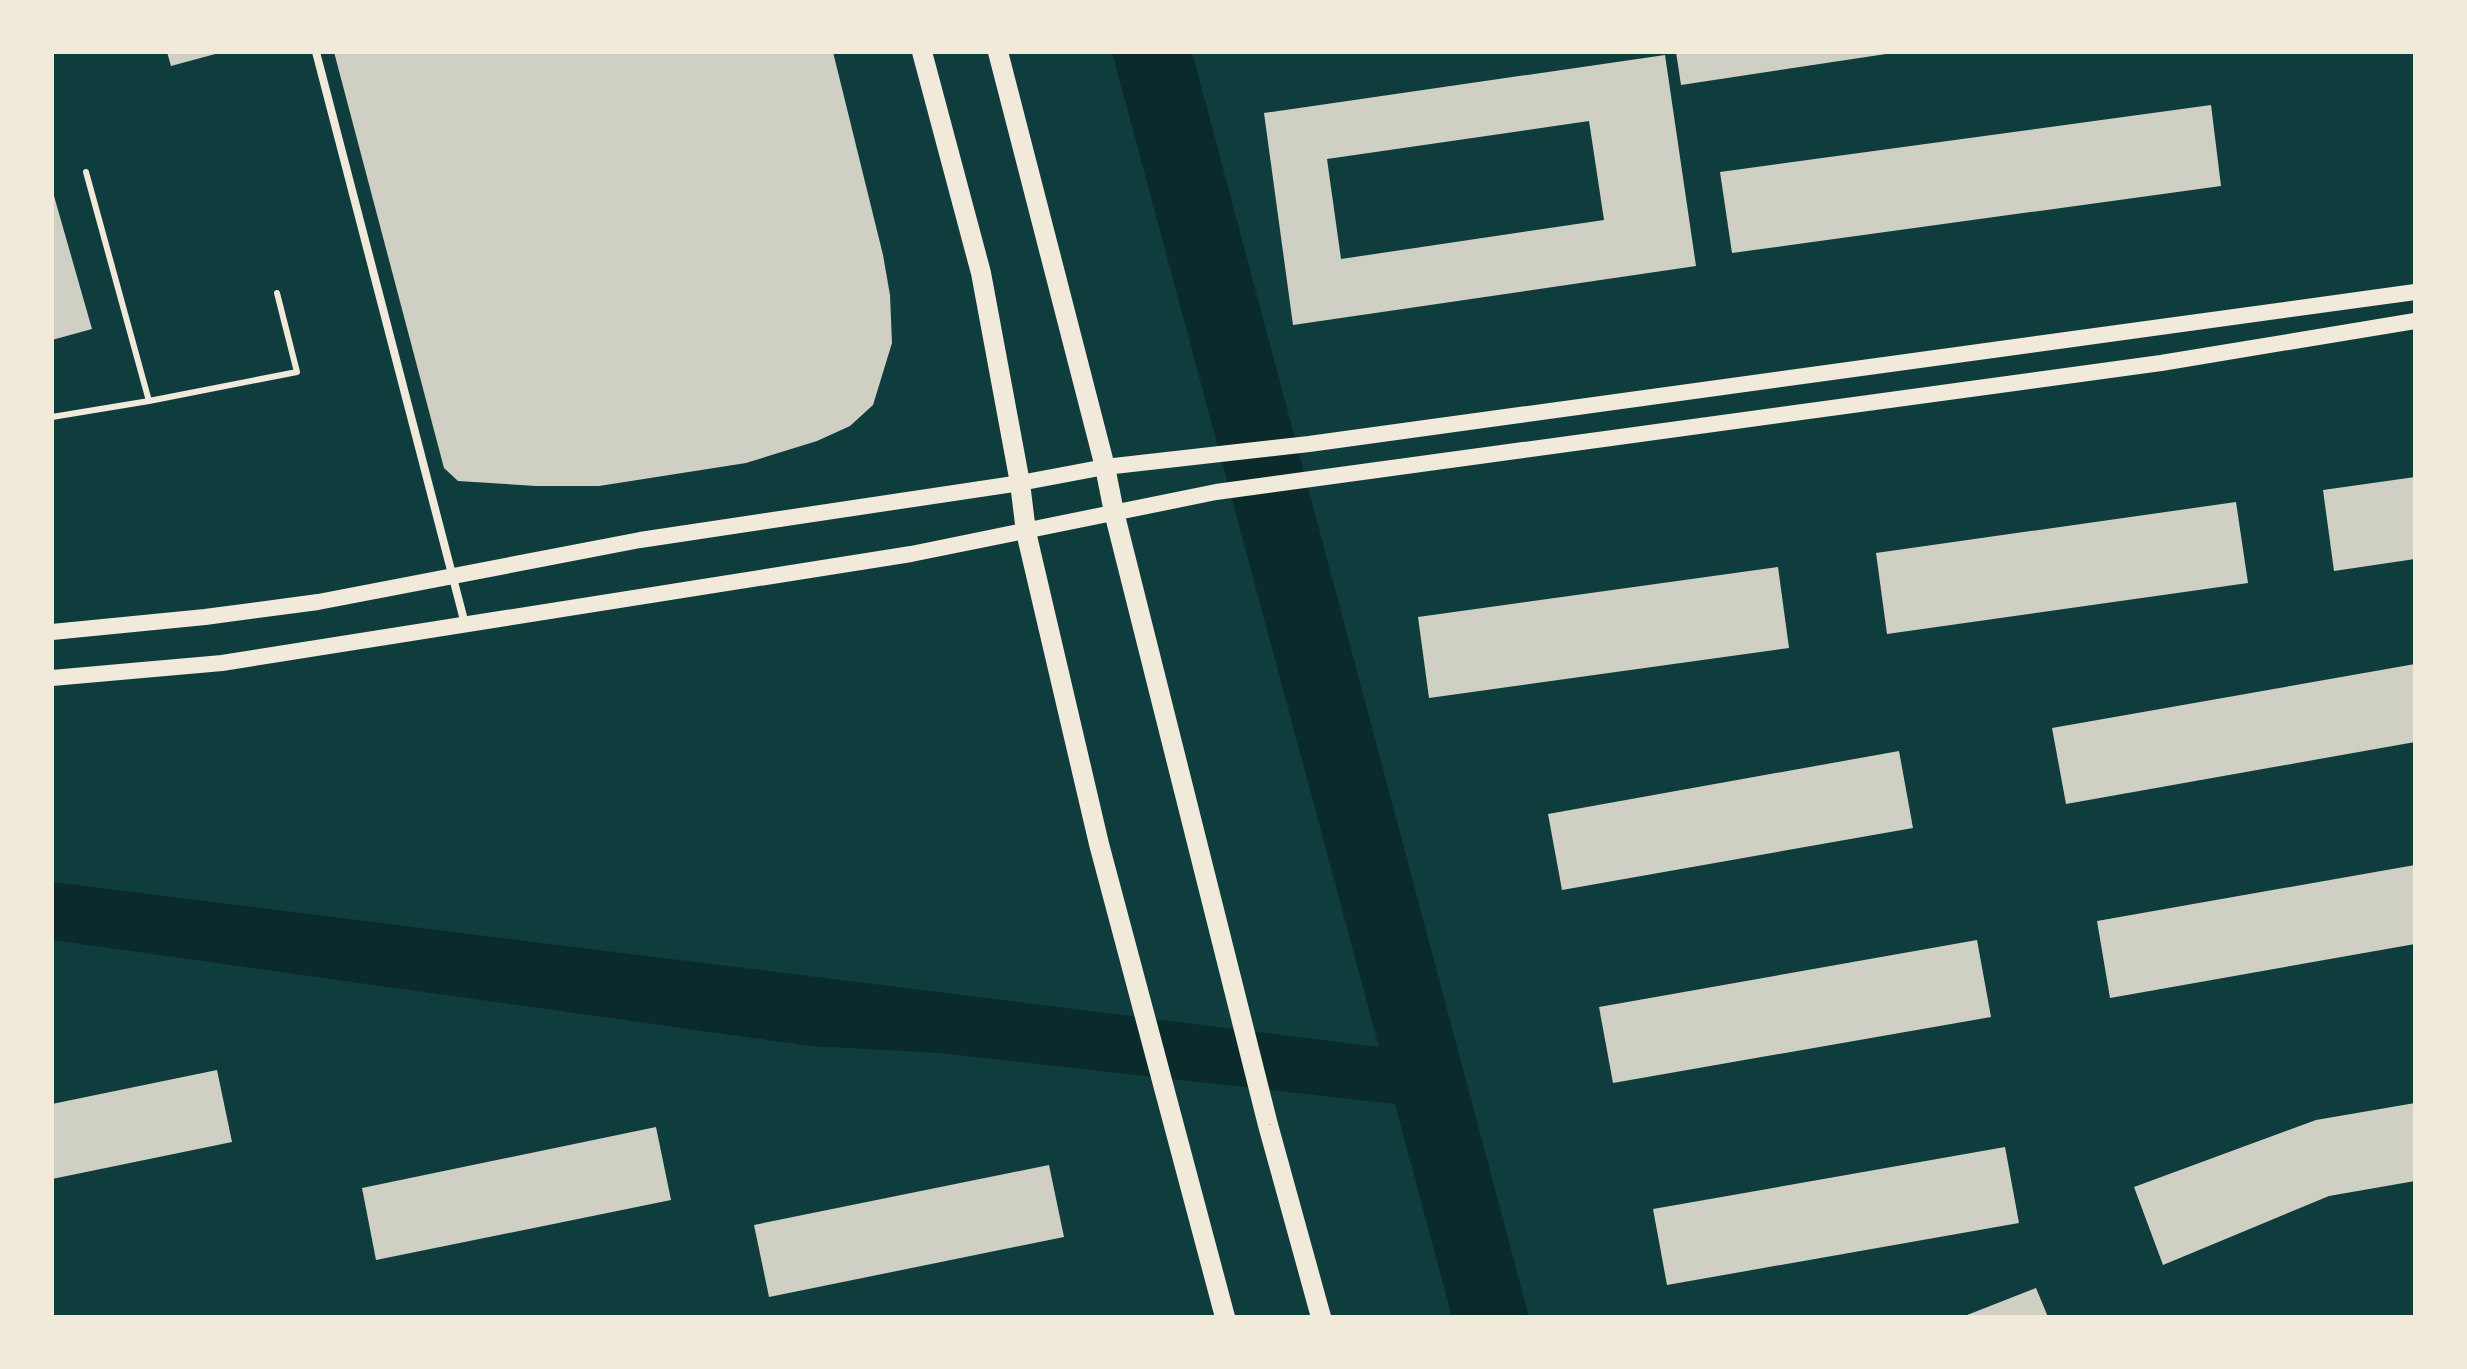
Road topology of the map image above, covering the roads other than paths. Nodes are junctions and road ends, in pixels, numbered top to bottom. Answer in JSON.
{"nodes":[{"id":1,"x":316,"y":52,"type":"edge"},
{"id":2,"x":922,"y":52,"type":"edge"},
{"id":3,"x":998,"y":52,"type":"edge"},
{"id":4,"x":86,"y":172,"type":"dead end"},
{"id":5,"x":2415,"y":292,"type":"edge"},
{"id":6,"x":277,"y":293,"type":"dead end"},
{"id":7,"x":2415,"y":321,"type":"edge"},
{"id":8,"x":149,"y":401,"type":"junction"},
{"id":9,"x":52,"y":417,"type":"edge"},
{"id":10,"x":1105,"y":467,"type":"junction"},
{"id":11,"x":1020,"y":483,"type":"junction"},
{"id":12,"x":1114,"y":512,"type":"junction"},
{"id":13,"x":1026,"y":532,"type":"junction"},
{"id":14,"x":454,"y":575,"type":"junction"},
{"id":15,"x":465,"y":624,"type":"junction"},
{"id":16,"x":52,"y":632,"type":"edge"},
{"id":17,"x":52,"y":678,"type":"edge"},
{"id":18,"x":1225,"y":1317,"type":"edge"},
{"id":19,"x":1321,"y":1317,"type":"edge"}],
"edges":[{"from":1,"to":14,"type":"street"},
{"from":2,"to":11,"type":"main road"},
{"from":3,"to":10,"type":"main road"},
{"from":4,"to":8,"type":"lane"},
{"from":5,"to":10,"type":"main road"},
{"from":6,"to":8,"type":"lane"},
{"from":7,"to":12,"type":"main road"},
{"from":8,"to":9,"type":"lane"},
{"from":10,"to":11,"type":"main road"},
{"from":10,"to":12,"type":"main road"},
{"from":11,"to":13,"type":"main road"},
{"from":11,"to":14,"type":"main road"},
{"from":12,"to":13,"type":"main road"},
{"from":12,"to":19,"type":"main road"},
{"from":13,"to":15,"type":"main road"},
{"from":13,"to":18,"type":"main road"},
{"from":14,"to":15,"type":"street"},
{"from":14,"to":16,"type":"main road"},
{"from":15,"to":17,"type":"main road"}]}
